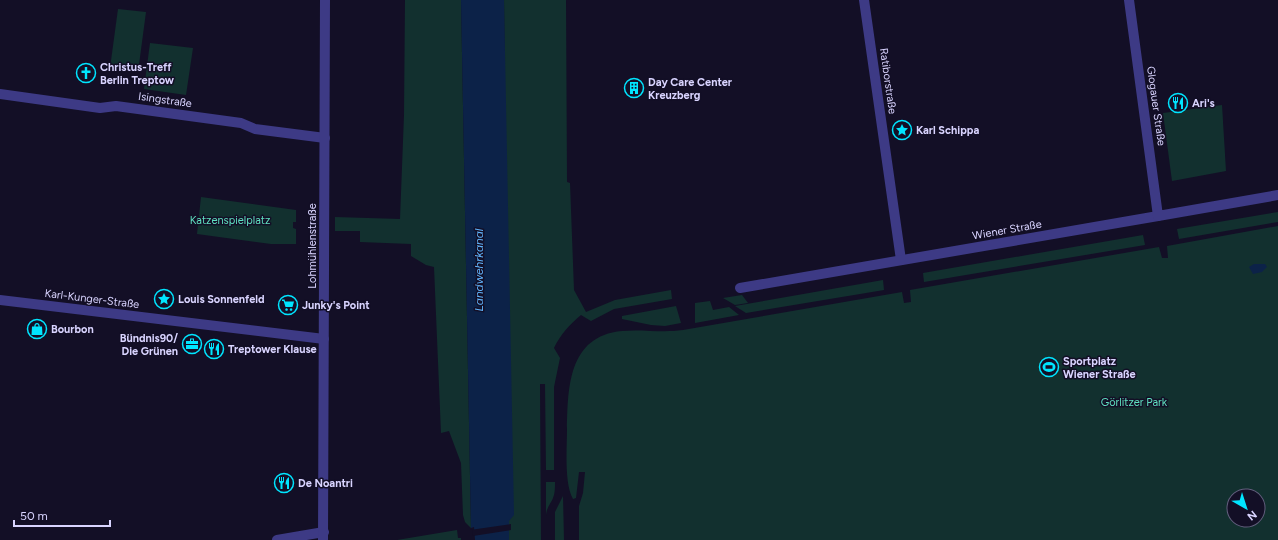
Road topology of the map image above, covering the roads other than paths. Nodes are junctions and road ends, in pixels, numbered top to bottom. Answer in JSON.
{"nodes":[{"id":1,"x":325,"y":0,"type":"edge"},
{"id":2,"x":864,"y":0,"type":"edge"},
{"id":3,"x":1129,"y":0,"type":"edge"},
{"id":4,"x":0,"y":94,"type":"edge"},
{"id":5,"x":325,"y":138,"type":"junction"},
{"id":6,"x":1278,"y":195,"type":"edge"},
{"id":7,"x":1158,"y":216,"type":"junction"},
{"id":8,"x":901,"y":260,"type":"junction"},
{"id":9,"x":740,"y":288,"type":"dead end"},
{"id":10,"x":0,"y":300,"type":"edge"},
{"id":11,"x":324,"y":339,"type":"junction"},
{"id":12,"x":323,"y":536,"type":"edge"},
{"id":13,"x":277,"y":540,"type":"edge"}],
"edges":[{"from":1,"to":5,"type":"street","name":"Lohmühlenstraße"},
{"from":2,"to":8,"type":"street","name":"Ratiborstraße"},
{"from":3,"to":7,"type":"street","name":"Glogauer Straße"},
{"from":4,"to":5,"type":"street","name":"Isingstraße"},
{"from":5,"to":11,"type":"street","name":"Lohmühlenstraße"},
{"from":6,"to":7,"type":"street","name":"Wiener Straße"},
{"from":7,"to":8,"type":"street","name":"Wiener Straße"},
{"from":8,"to":9,"type":"street","name":"Wiener Straße"},
{"from":10,"to":11,"type":"street","name":"Karl-Kunger-Straße"},
{"from":11,"to":12,"type":"street","name":"Lohmühlenstraße"},
{"from":12,"to":13,"type":"street"}]}
